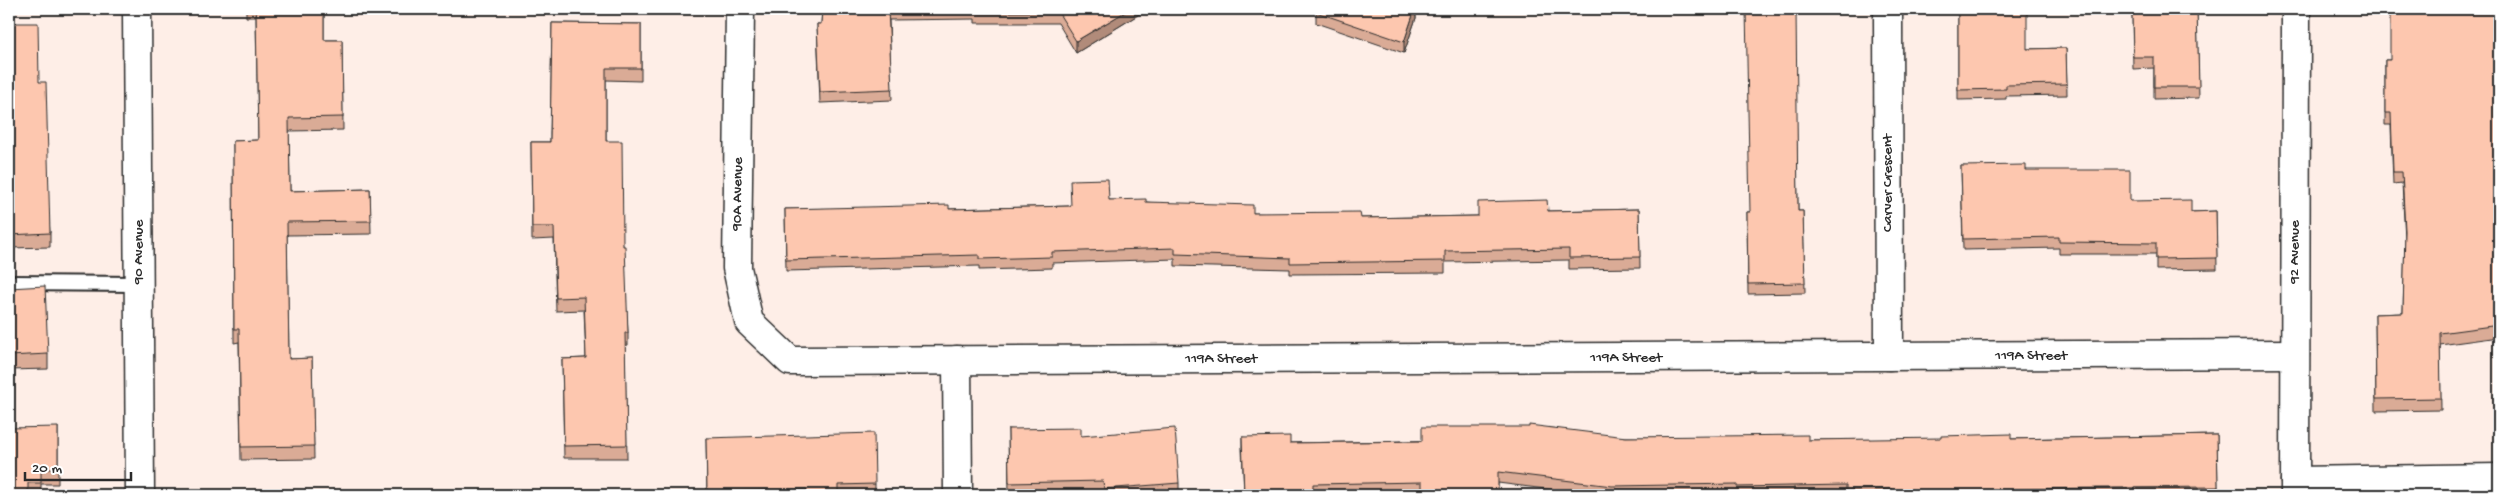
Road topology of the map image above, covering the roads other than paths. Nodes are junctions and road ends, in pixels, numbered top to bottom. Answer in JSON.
{"nodes":[{"id":1,"x":137,"y":9,"type":"edge"},
{"id":2,"x":740,"y":9,"type":"edge"},
{"id":3,"x":1888,"y":9,"type":"edge"},
{"id":4,"x":2296,"y":9,"type":"edge"},
{"id":5,"x":9,"y":283,"type":"edge"},
{"id":6,"x":139,"y":284,"type":"junction"},
{"id":7,"x":2295,"y":354,"type":"junction"},
{"id":8,"x":1889,"y":356,"type":"junction"},
{"id":9,"x":956,"y":360,"type":"junction"},
{"id":10,"x":790,"y":361,"type":"joint"},
{"id":11,"x":2499,"y":478,"type":"edge"},
{"id":12,"x":2295,"y":488,"type":"edge"},
{"id":13,"x":140,"y":495,"type":"edge"},
{"id":14,"x":958,"y":495,"type":"edge"}],
"edges":[{"from":1,"to":6,"type":"street","name":"90 Avenue"},
{"from":2,"to":10,"type":"street","name":"90A Avenue"},
{"from":3,"to":8,"type":"street","name":"Carver Crescent"},
{"from":4,"to":7,"type":"street","name":"92 Avenue"},
{"from":5,"to":6,"type":"lane"},
{"from":6,"to":13,"type":"street","name":"90 Avenue"},
{"from":7,"to":8,"type":"street","name":"119A Street"},
{"from":7,"to":12,"type":"street","name":"92 Avenue"},
{"from":8,"to":9,"type":"street","name":"119A Street"},
{"from":9,"to":10,"type":"street","name":"119A Street"},
{"from":9,"to":14,"type":"street"},
{"from":11,"to":12,"type":"street"}]}
